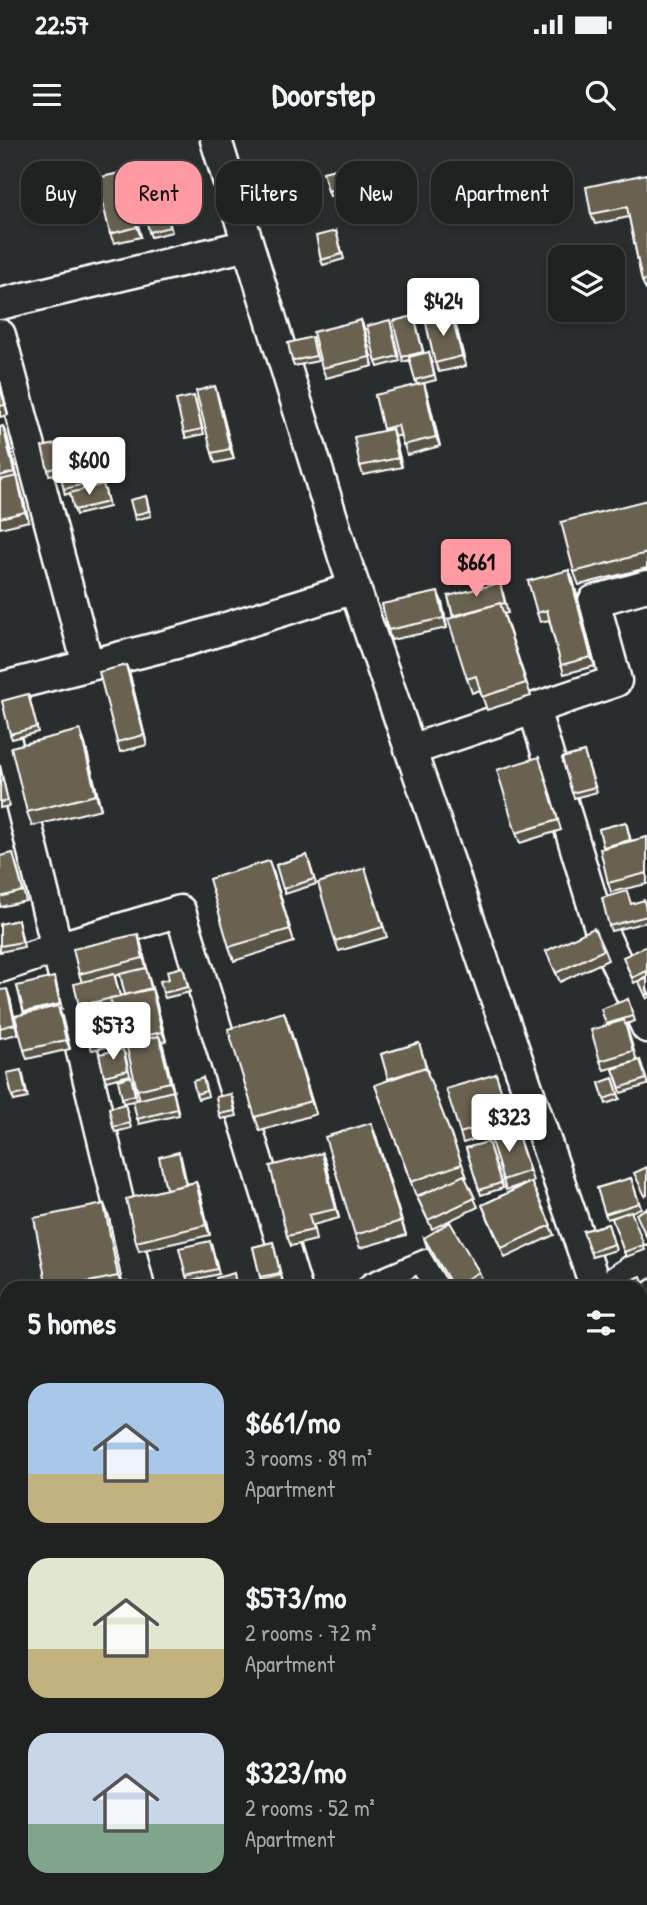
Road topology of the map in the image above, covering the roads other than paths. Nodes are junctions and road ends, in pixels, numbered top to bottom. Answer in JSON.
{"nodes":[{"id":1,"x":216,"y":140,"type":"edge"},
{"id":2,"x":248,"y":244,"type":"junction"},
{"id":3,"x":0,"y":304,"type":"edge"},
{"id":4,"x":0,"y":335,"type":"edge"},
{"id":5,"x":647,"y":586,"type":"edge"},
{"id":6,"x":355,"y":587,"type":"junction"},
{"id":7,"x":88,"y":665,"type":"junction"},
{"id":8,"x":0,"y":688,"type":"edge"},
{"id":9,"x":534,"y":709,"type":"junction"},
{"id":10,"x":0,"y":718,"type":"edge"},
{"id":11,"x":411,"y":750,"type":"junction"},
{"id":12,"x":57,"y":948,"type":"junction"},
{"id":13,"x":0,"y":967,"type":"edge"},
{"id":14,"x":647,"y":1027,"type":"edge"},
{"id":15,"x":645,"y":1267,"type":"edge"},
{"id":16,"x":137,"y":1281,"type":"edge"},
{"id":17,"x":294,"y":1281,"type":"edge"},
{"id":18,"x":389,"y":1281,"type":"edge"},
{"id":19,"x":439,"y":1281,"type":"edge"},
{"id":20,"x":594,"y":1281,"type":"edge"},
{"id":21,"x":619,"y":1281,"type":"edge"}],
"edges":[{"from":1,"to":2,"type":"street"},
{"from":2,"to":3,"type":"street"},
{"from":2,"to":6,"type":"street"},
{"from":4,"to":7,"type":"street"},
{"from":5,"to":9,"type":"street"},
{"from":6,"to":7,"type":"street"},
{"from":6,"to":11,"type":"street"},
{"from":7,"to":8,"type":"street"},
{"from":9,"to":11,"type":"street"},
{"from":9,"to":14,"type":"street"},
{"from":10,"to":12,"type":"street"},
{"from":11,"to":20,"type":"street"},
{"from":12,"to":13,"type":"street"},
{"from":12,"to":16,"type":"street"},
{"from":12,"to":17,"type":"street"},
{"from":15,"to":21,"type":"street"},
{"from":18,"to":19,"type":"street"}]}
